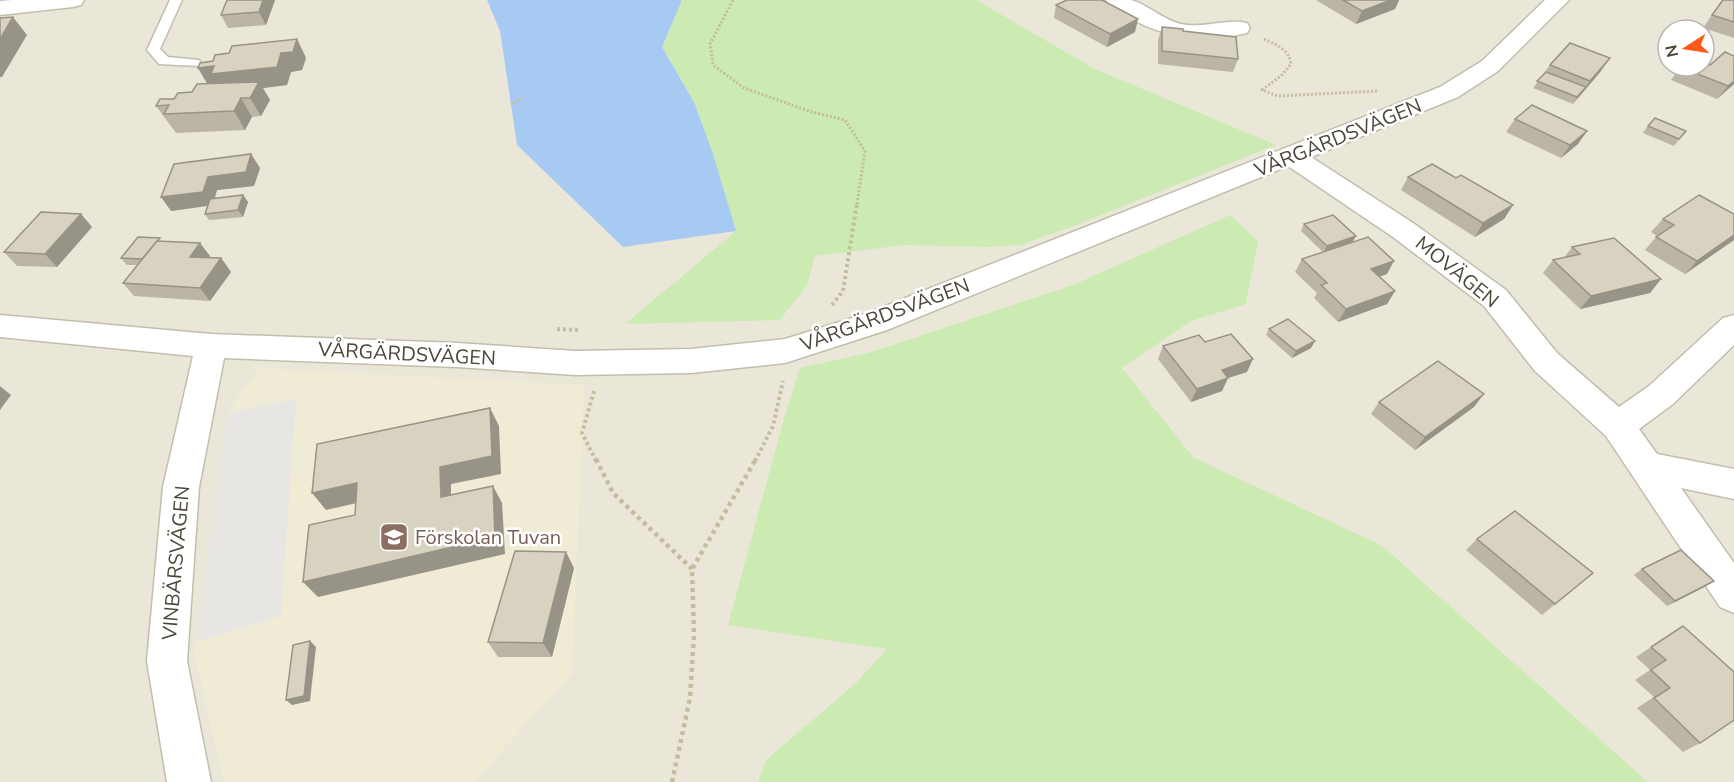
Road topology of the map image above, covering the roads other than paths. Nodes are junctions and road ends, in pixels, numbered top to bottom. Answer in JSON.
{"nodes":[{"id":1,"x":73,"y":0,"type":"edge"},
{"id":2,"x":176,"y":0,"type":"edge"},
{"id":3,"x":1117,"y":0,"type":"edge"},
{"id":4,"x":1558,"y":0,"type":"edge"},
{"id":5,"x":0,"y":8,"type":"edge"},
{"id":6,"x":1239,"y":28,"type":"road end"},
{"id":7,"x":194,"y":63,"type":"dead end"},
{"id":8,"x":1292,"y":157,"type":"junction"},
{"id":9,"x":0,"y":326,"type":"edge"},
{"id":10,"x":1734,"y":326,"type":"edge"},
{"id":11,"x":212,"y":345,"type":"junction"},
{"id":12,"x":1618,"y":426,"type":"junction"},
{"id":13,"x":1647,"y":467,"type":"junction"},
{"id":14,"x":1734,"y":483,"type":"edge"},
{"id":15,"x":1734,"y":595,"type":"edge"},
{"id":16,"x":189,"y":782,"type":"edge"}],
"edges":[{"from":1,"to":5,"type":"street"},
{"from":2,"to":7,"type":"lane"},
{"from":3,"to":6,"type":"street"},
{"from":4,"to":8,"type":"street","name":"VÅRGÄRDSVÄGEN"},
{"from":8,"to":11,"type":"street","name":"VÅRGÄRDSVÄGEN"},
{"from":8,"to":12,"type":"street","name":"MOVÄGEN"},
{"from":9,"to":11,"type":"street","name":"VÅRGÄRDSVÄGEN"},
{"from":10,"to":12,"type":"street"},
{"from":11,"to":16,"type":"street","name":"VINBÄRSVÄGEN"},
{"from":12,"to":13,"type":"street","name":"MOVÄGEN"},
{"from":13,"to":14,"type":"street"},
{"from":13,"to":15,"type":"street","name":"MOVÄGEN"}]}
